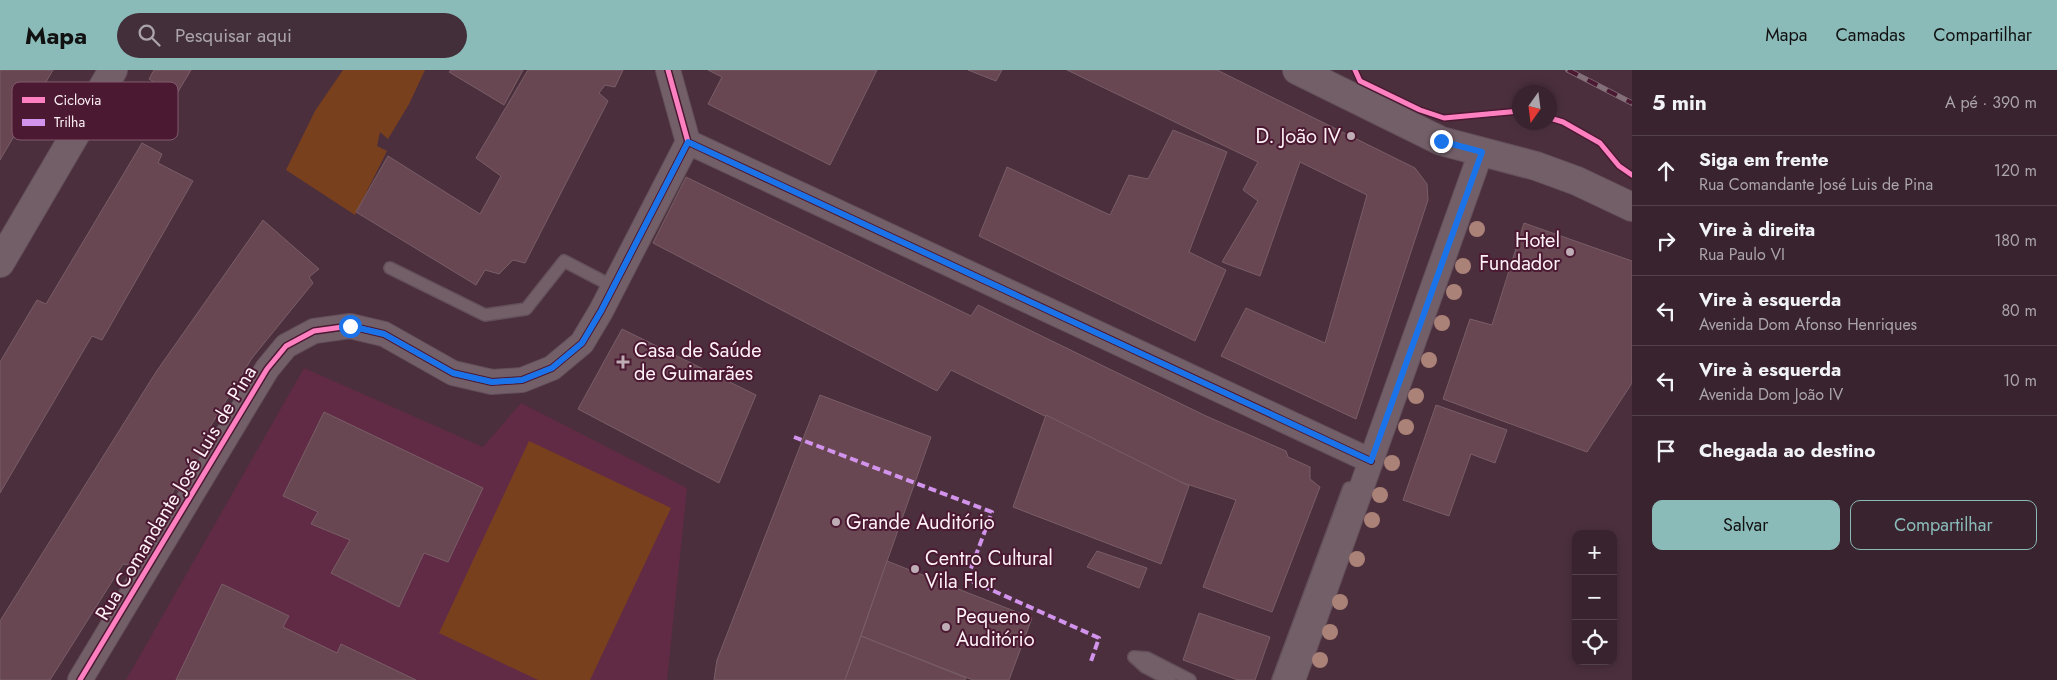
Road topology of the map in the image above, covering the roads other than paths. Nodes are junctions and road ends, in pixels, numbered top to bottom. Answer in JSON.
{"nodes":[{"id":1,"x":113,"y":70,"type":"edge"},
{"id":2,"x":668,"y":70,"type":"edge"},
{"id":3,"x":1296,"y":70,"type":"edge"},
{"id":4,"x":106,"y":82,"type":"edge"},
{"id":5,"x":72,"y":140,"type":"edge"},
{"id":6,"x":688,"y":142,"type":"junction"},
{"id":7,"x":1482,"y":152,"type":"junction"},
{"id":8,"x":1632,"y":207,"type":"edge"},
{"id":9,"x":0,"y":263,"type":"edge"},
{"id":10,"x":390,"y":268,"type":"dead end"},
{"id":11,"x":614,"y":287,"type":"junction"},
{"id":12,"x":1366,"y":458,"type":"junction"},
{"id":13,"x":80,"y":680,"type":"edge"},
{"id":14,"x":1170,"y":680,"type":"edge"},
{"id":15,"x":1190,"y":680,"type":"edge"},
{"id":16,"x":1278,"y":680,"type":"edge"},
{"id":17,"x":1293,"y":680,"type":"edge"}],
"edges":[{"from":1,"to":4,"type":"street"},
{"from":2,"to":6,"type":"street"},
{"from":3,"to":7,"type":"street"},
{"from":5,"to":9,"type":"street"},
{"from":6,"to":11,"type":"street","name":"Rua Comandante José Luis de Pina"},
{"from":6,"to":12,"type":"street"},
{"from":7,"to":8,"type":"street"},
{"from":7,"to":12,"type":"street"},
{"from":10,"to":11,"type":"lane"},
{"from":11,"to":13,"type":"street","name":"Rua Comandante José Luis de Pina"},
{"from":12,"to":16,"type":"lane"},
{"from":12,"to":17,"type":"street"},
{"from":14,"to":15,"type":"lane"}]}
